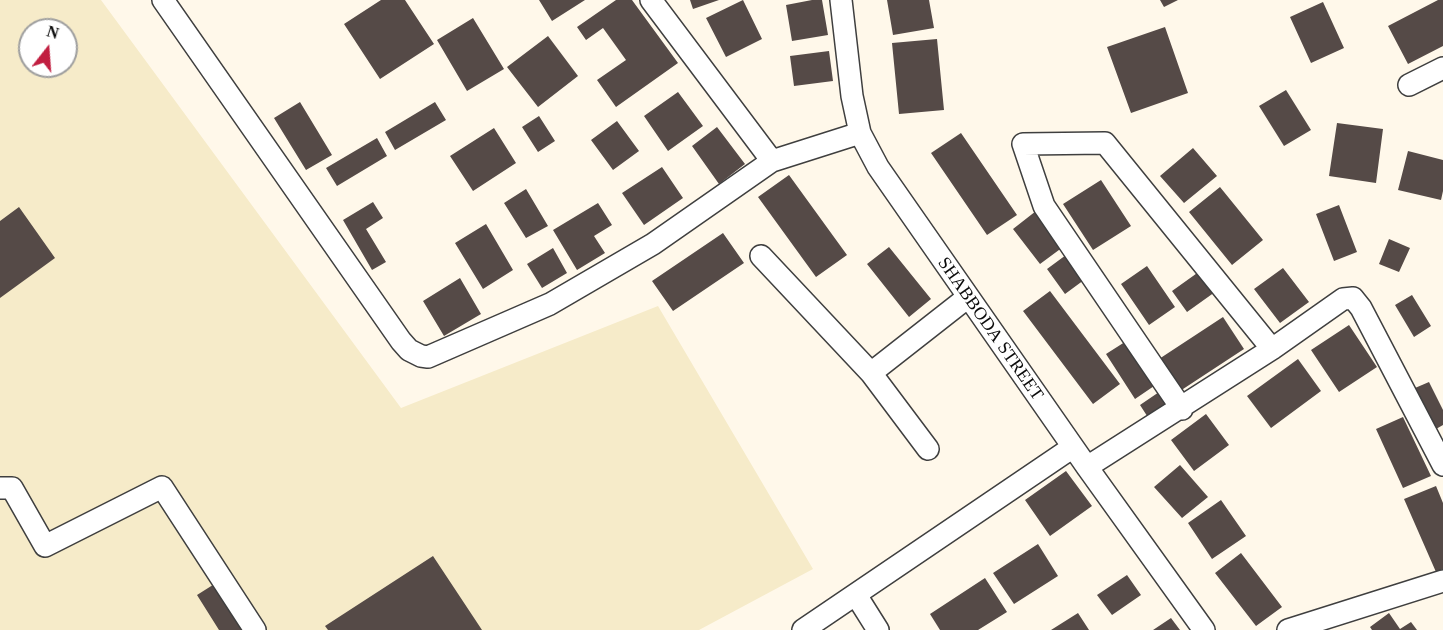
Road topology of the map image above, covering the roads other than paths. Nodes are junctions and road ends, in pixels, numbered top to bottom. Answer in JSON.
{"nodes":[{"id":1,"x":163,"y":0,"type":"edge"},
{"id":2,"x":651,"y":0,"type":"edge"},
{"id":3,"x":841,"y":0,"type":"edge"},
{"id":4,"x":1443,"y":68,"type":"edge"},
{"id":5,"x":1409,"y":85,"type":"dead end"},
{"id":6,"x":860,"y":133,"type":"junction"},
{"id":7,"x":771,"y":161,"type":"junction"},
{"id":8,"x":761,"y":256,"type":"dead end"},
{"id":9,"x":968,"y":297,"type":"junction"},
{"id":10,"x":1272,"y":349,"type":"junction"},
{"id":11,"x":871,"y":373,"type":"junction"},
{"id":12,"x":1182,"y":409,"type":"junction"},
{"id":13,"x":1073,"y":447,"type":"junction"},
{"id":14,"x":928,"y":449,"type":"dead end"},
{"id":15,"x":1443,"y":465,"type":"edge"},
{"id":16,"x":1087,"y":467,"type":"junction"},
{"id":17,"x":0,"y":488,"type":"edge"},
{"id":18,"x":1443,"y":581,"type":"edge"},
{"id":19,"x":856,"y":595,"type":"junction"},
{"id":20,"x":255,"y":630,"type":"edge"},
{"id":21,"x":803,"y":630,"type":"edge"},
{"id":22,"x":878,"y":630,"type":"edge"},
{"id":23,"x":1204,"y":630,"type":"edge"},
{"id":24,"x":1288,"y":630,"type":"edge"}],
"edges":[{"from":1,"to":7,"type":"street"},
{"from":2,"to":7,"type":"street"},
{"from":3,"to":6,"type":"street","name":"SHABBODA STREET"},
{"from":4,"to":5,"type":"street"},
{"from":6,"to":7,"type":"street"},
{"from":6,"to":9,"type":"street","name":"SHABBODA STREET"},
{"from":8,"to":11,"type":"street"},
{"from":9,"to":11,"type":"street"},
{"from":9,"to":13,"type":"street","name":"SHABBODA STREET"},
{"from":10,"to":12,"type":"street"},
{"from":10,"to":12,"type":"street"},
{"from":10,"to":15,"type":"street"},
{"from":11,"to":14,"type":"street"},
{"from":12,"to":16,"type":"street"},
{"from":13,"to":16,"type":"street","name":"SHABBODA STREET"},
{"from":13,"to":19,"type":"street"},
{"from":16,"to":23,"type":"street","name":"SHABBODA STREET"},
{"from":17,"to":20,"type":"street"},
{"from":18,"to":24,"type":"street"},
{"from":19,"to":21,"type":"street"},
{"from":19,"to":22,"type":"street"}]}
